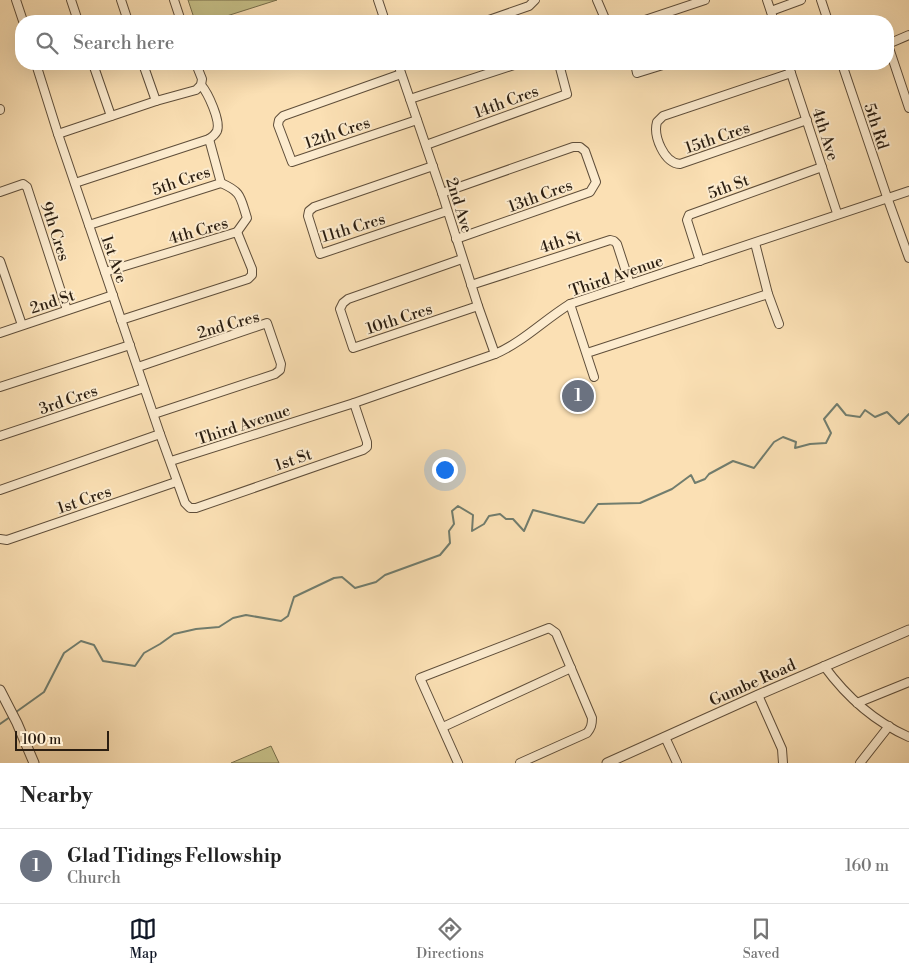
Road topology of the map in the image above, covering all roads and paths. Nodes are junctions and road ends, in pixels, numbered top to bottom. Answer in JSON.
{"nodes":[{"id":1,"x":16,"y":0,"type":"edge"},
{"id":2,"x":70,"y":0,"type":"edge"},
{"id":3,"x":121,"y":0,"type":"edge"},
{"id":4,"x":174,"y":0,"type":"edge"},
{"id":5,"x":378,"y":0,"type":"edge"},
{"id":6,"x":535,"y":0,"type":"edge"},
{"id":7,"x":597,"y":0,"type":"edge"},
{"id":8,"x":705,"y":0,"type":"edge"},
{"id":9,"x":767,"y":0,"type":"edge"},
{"id":10,"x":801,"y":0,"type":"edge"},
{"id":11,"x":821,"y":0,"type":"edge"},
{"id":12,"x":771,"y":11,"type":"junction"},
{"id":13,"x":21,"y":15,"type":"edge"},
{"id":14,"x":76,"y":15,"type":"edge"},
{"id":15,"x":126,"y":15,"type":"edge"},
{"id":16,"x":179,"y":15,"type":"edge"},
{"id":17,"x":383,"y":15,"type":"edge"},
{"id":18,"x":503,"y":15,"type":"edge"},
{"id":19,"x":603,"y":15,"type":"edge"},
{"id":20,"x":660,"y":15,"type":"edge"},
{"id":21,"x":772,"y":15,"type":"edge"},
{"id":22,"x":826,"y":15,"type":"edge"},
{"id":23,"x":909,"y":35,"type":"edge"},
{"id":24,"x":894,"y":41,"type":"edge"},
{"id":25,"x":894,"y":62,"type":"edge"},
{"id":26,"x":38,"y":70,"type":"edge"},
{"id":27,"x":95,"y":70,"type":"edge"},
{"id":28,"x":145,"y":70,"type":"edge"},
{"id":29,"x":198,"y":70,"type":"edge"},
{"id":30,"x":400,"y":70,"type":"edge"},
{"id":31,"x":499,"y":70,"type":"edge"},
{"id":32,"x":561,"y":70,"type":"edge"},
{"id":33,"x":636,"y":70,"type":"edge"},
{"id":34,"x":647,"y":70,"type":"edge"},
{"id":35,"x":790,"y":70,"type":"edge"},
{"id":36,"x":844,"y":70,"type":"edge"},
{"id":37,"x":401,"y":74,"type":"junction"},
{"id":38,"x":791,"y":74,"type":"junction"},
{"id":39,"x":202,"y":82,"type":"junction"},
{"id":40,"x":410,"y":99,"type":"junction"},
{"id":41,"x":156,"y":101,"type":"junction"},
{"id":42,"x":909,"y":108,"type":"edge"},
{"id":43,"x":111,"y":116,"type":"junction"},
{"id":44,"x":417,"y":120,"type":"junction"},
{"id":45,"x":807,"y":120,"type":"junction"},
{"id":46,"x":58,"y":134,"type":"junction"},
{"id":47,"x":209,"y":139,"type":"junction"},
{"id":48,"x":426,"y":145,"type":"junction"},
{"id":49,"x":433,"y":166,"type":"junction"},
{"id":50,"x":822,"y":167,"type":"junction"},
{"id":51,"x":75,"y":183,"type":"junction"},
{"id":52,"x":221,"y":183,"type":"junction"},
{"id":53,"x":909,"y":191,"type":"edge"},
{"id":54,"x":0,"y":192,"type":"edge"},
{"id":55,"x":442,"y":192,"type":"junction"},
{"id":56,"x":887,"y":198,"type":"junction"},
{"id":57,"x":447,"y":211,"type":"junction"},
{"id":58,"x":838,"y":213,"type":"junction"},
{"id":59,"x":89,"y":224,"type":"junction"},
{"id":60,"x":238,"y":232,"type":"junction"},
{"id":61,"x":456,"y":239,"type":"junction"},
{"id":62,"x":755,"y":243,"type":"junction"},
{"id":63,"x":909,"y":258,"type":"edge"},
{"id":64,"x":462,"y":259,"type":"junction"},
{"id":65,"x":0,"y":261,"type":"edge"},
{"id":66,"x":700,"y":261,"type":"junction"},
{"id":67,"x":105,"y":272,"type":"junction"},
{"id":68,"x":630,"y":284,"type":"junction"},
{"id":69,"x":471,"y":285,"type":"junction"},
{"id":70,"x":768,"y":294,"type":"junction"},
{"id":71,"x":113,"y":295,"type":"junction"},
{"id":72,"x":570,"y":304,"type":"junction"},
{"id":73,"x":478,"y":306,"type":"junction"},
{"id":74,"x":68,"y":310,"type":"junction"},
{"id":75,"x":122,"y":320,"type":"junction"},
{"id":76,"x":778,"y":324,"type":"dead end"},
{"id":77,"x":22,"y":326,"type":"junction"},
{"id":78,"x":0,"y":333,"type":"edge"},
{"id":79,"x":130,"y":345,"type":"junction"},
{"id":80,"x":587,"y":353,"type":"junction"},
{"id":81,"x":496,"y":354,"type":"junction"},
{"id":82,"x":138,"y":367,"type":"junction"},
{"id":83,"x":594,"y":377,"type":"dead end"},
{"id":84,"x":0,"y":387,"type":"edge"},
{"id":85,"x":144,"y":388,"type":"junction"},
{"id":86,"x":354,"y":403,"type":"junction"},
{"id":87,"x":154,"y":414,"type":"junction"},
{"id":88,"x":160,"y":434,"type":"junction"},
{"id":89,"x":0,"y":436,"type":"edge"},
{"id":90,"x":171,"y":461,"type":"junction"},
{"id":91,"x":176,"y":482,"type":"junction"},
{"id":92,"x":0,"y":490,"type":"edge"},
{"id":93,"x":185,"y":503,"type":"joint"},
{"id":94,"x":0,"y":539,"type":"edge"},
{"id":95,"x":909,"y":630,"type":"edge"},
{"id":96,"x":824,"y":666,"type":"junction"},
{"id":97,"x":571,"y":668,"type":"junction"},
{"id":98,"x":909,"y":682,"type":"edge"},
{"id":99,"x":0,"y":690,"type":"edge"},
{"id":100,"x":758,"y":695,"type":"junction"},
{"id":101,"x":857,"y":703,"type":"junction"},
{"id":102,"x":889,"y":726,"type":"junction"},
{"id":103,"x":443,"y":728,"type":"junction"},
{"id":104,"x":665,"y":737,"type":"junction"},
{"id":105,"x":909,"y":737,"type":"edge"},
{"id":106,"x":34,"y":763,"type":"edge"},
{"id":107,"x":458,"y":763,"type":"edge"},
{"id":108,"x":520,"y":763,"type":"edge"},
{"id":109,"x":608,"y":763,"type":"edge"},
{"id":110,"x":677,"y":763,"type":"edge"},
{"id":111,"x":783,"y":763,"type":"edge"},
{"id":112,"x":860,"y":763,"type":"edge"}],
"edges":[{"from":1,"to":13,"type":"street"},
{"from":2,"to":14,"type":"street"},
{"from":3,"to":15,"type":"street"},
{"from":4,"to":16,"type":"street"},
{"from":5,"to":17,"type":"street"},
{"from":6,"to":18,"type":"street"},
{"from":7,"to":19,"type":"street"},
{"from":8,"to":20,"type":"street"},
{"from":9,"to":12,"type":"street"},
{"from":10,"to":12,"type":"street"},
{"from":11,"to":22,"type":"street"},
{"from":12,"to":21,"type":"street"},
{"from":23,"to":24,"type":"street"},
{"from":25,"to":42,"type":"street"},
{"from":26,"to":46,"type":"street","name":"1st Ave"},
{"from":27,"to":43,"type":"street"},
{"from":28,"to":41,"type":"street"},
{"from":29,"to":39,"type":"street"},
{"from":30,"to":37,"type":"street","name":"2nd Ave"},
{"from":31,"to":40,"type":"street","name":"14th Cres"},
{"from":32,"to":48,"type":"street","name":"14th Cres"},
{"from":33,"to":34,"type":"street"},
{"from":35,"to":38,"type":"street","name":"4th Ave"},
{"from":36,"to":56,"type":"street","name":"5th Rd"},
{"from":37,"to":40,"type":"street","name":"2nd Ave"},
{"from":37,"to":44,"type":"street","name":"12th Cres"},
{"from":38,"to":45,"type":"street","name":"4th Ave"},
{"from":38,"to":45,"type":"street","name":"15th Cres"},
{"from":39,"to":41,"type":"street"},
{"from":39,"to":47,"type":"street"},
{"from":40,"to":44,"type":"street","name":"2nd Ave"},
{"from":41,"to":43,"type":"street"},
{"from":43,"to":46,"type":"street"},
{"from":44,"to":48,"type":"street","name":"2nd Ave"},
{"from":45,"to":50,"type":"street","name":"4th Ave"},
{"from":46,"to":51,"type":"street","name":"1st Ave"},
{"from":47,"to":51,"type":"street","name":"5th Cres"},
{"from":47,"to":52,"type":"street","name":"5th Cres"},
{"from":48,"to":49,"type":"street","name":"2nd Ave"},
{"from":49,"to":55,"type":"street","name":"2nd Ave"},
{"from":49,"to":57,"type":"street","name":"11th Cres"},
{"from":50,"to":58,"type":"street","name":"4th Ave"},
{"from":50,"to":66,"type":"street","name":"5th St"},
{"from":51,"to":59,"type":"street","name":"1st Ave"},
{"from":52,"to":59,"type":"street","name":"5th Cres"},
{"from":52,"to":60,"type":"street"},
{"from":53,"to":56,"type":"street","name":"Third Avenue"},
{"from":54,"to":74,"type":"street","name":"9th Cres"},
{"from":55,"to":57,"type":"street","name":"2nd Ave"},
{"from":55,"to":61,"type":"street","name":"13th Cres"},
{"from":56,"to":58,"type":"street","name":"Third Avenue"},
{"from":56,"to":63,"type":"street","name":"5th Rd"},
{"from":57,"to":61,"type":"street","name":"2nd Ave"},
{"from":58,"to":62,"type":"street","name":"Third Avenue"},
{"from":59,"to":67,"type":"street","name":"1st Ave"},
{"from":60,"to":67,"type":"street","name":"4th Cres"},
{"from":60,"to":75,"type":"street","name":"4th Cres"},
{"from":61,"to":64,"type":"street","name":"2nd Ave"},
{"from":62,"to":66,"type":"street","name":"Third Avenue"},
{"from":62,"to":70,"type":"street"},
{"from":64,"to":69,"type":"street","name":"2nd Ave"},
{"from":64,"to":73,"type":"street","name":"10th Cres"},
{"from":65,"to":77,"type":"street"},
{"from":66,"to":68,"type":"street","name":"Third Avenue"},
{"from":67,"to":71,"type":"street","name":"1st Ave"},
{"from":68,"to":69,"type":"street","name":"4th St"},
{"from":68,"to":72,"type":"street","name":"Third Avenue"},
{"from":69,"to":73,"type":"street","name":"2nd Ave"},
{"from":70,"to":76,"type":"street"},
{"from":70,"to":80,"type":"street"},
{"from":71,"to":74,"type":"street","name":"2nd St"},
{"from":71,"to":75,"type":"street","name":"1st Ave"},
{"from":72,"to":80,"type":"street"},
{"from":72,"to":81,"type":"street","name":"Third Avenue"},
{"from":73,"to":81,"type":"street","name":"2nd Ave"},
{"from":74,"to":77,"type":"street","name":"2nd St"},
{"from":75,"to":79,"type":"street","name":"1st Ave"},
{"from":77,"to":78,"type":"street","name":"2nd St"},
{"from":79,"to":82,"type":"street","name":"1st Ave"},
{"from":79,"to":84,"type":"street","name":"3rd Cres"},
{"from":80,"to":83,"type":"street"},
{"from":81,"to":86,"type":"street","name":"Third Avenue"},
{"from":82,"to":85,"type":"street","name":"1st Ave"},
{"from":82,"to":87,"type":"street","name":"2nd Cres"},
{"from":85,"to":87,"type":"street","name":"1st Ave"},
{"from":85,"to":89,"type":"street","name":"3rd Cres"},
{"from":86,"to":90,"type":"street","name":"Third Avenue"},
{"from":86,"to":93,"type":"street","name":"1st St"},
{"from":87,"to":88,"type":"street","name":"1st Ave"},
{"from":88,"to":90,"type":"street","name":"1st Ave"},
{"from":88,"to":92,"type":"street"},
{"from":90,"to":91,"type":"street","name":"1st Ave"},
{"from":91,"to":93,"type":"street","name":"1st Ave"},
{"from":91,"to":94,"type":"street","name":"1st Cres"},
{"from":95,"to":96,"type":"street","name":"Gumbe Road"},
{"from":96,"to":100,"type":"street","name":"Gumbe Road"},
{"from":96,"to":101,"type":"street"},
{"from":97,"to":103,"type":"street"},
{"from":97,"to":103,"type":"street"},
{"from":97,"to":108,"type":"street"},
{"from":98,"to":101,"type":"street"},
{"from":99,"to":106,"type":"street"},
{"from":100,"to":104,"type":"street","name":"Gumbe Road"},
{"from":100,"to":111,"type":"street"},
{"from":101,"to":102,"type":"street"},
{"from":102,"to":105,"type":"street"},
{"from":102,"to":112,"type":"street"},
{"from":103,"to":107,"type":"street"},
{"from":104,"to":109,"type":"street","name":"Gumbe Road"},
{"from":104,"to":110,"type":"street"}]}
